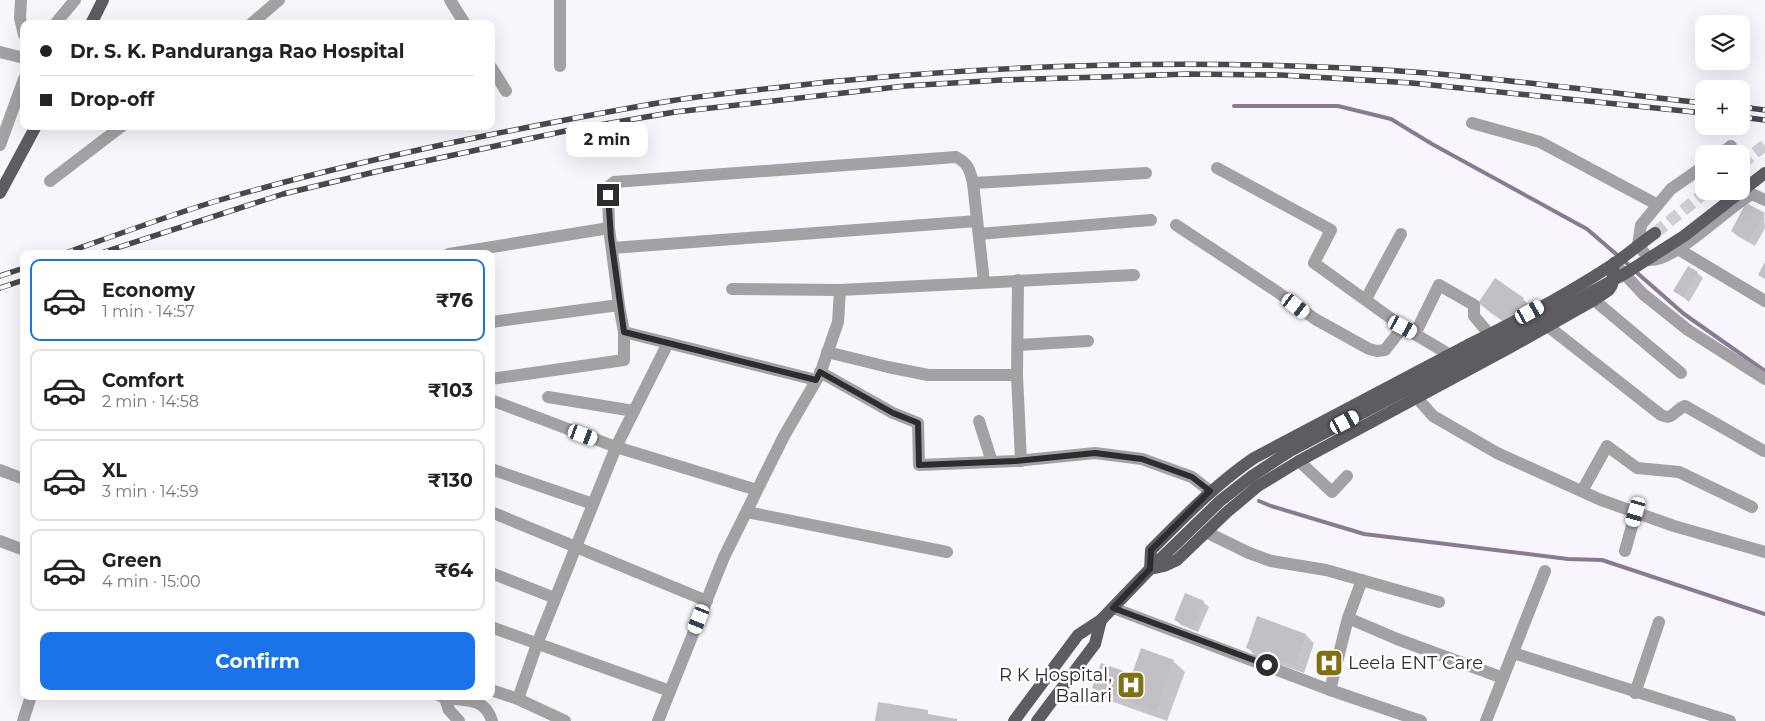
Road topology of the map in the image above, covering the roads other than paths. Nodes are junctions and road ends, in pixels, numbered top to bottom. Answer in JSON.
{"nodes":[{"id":1,"x":21,"y":0,"type":"edge"},
{"id":2,"x":74,"y":0,"type":"edge"},
{"id":3,"x":103,"y":0,"type":"edge"},
{"id":4,"x":279,"y":0,"type":"edge"},
{"id":5,"x":450,"y":0,"type":"edge"},
{"id":6,"x":560,"y":0,"type":"edge"},
{"id":7,"x":20,"y":20,"type":"edge"},
{"id":8,"x":58,"y":20,"type":"edge"},
{"id":9,"x":93,"y":20,"type":"edge"},
{"id":10,"x":256,"y":20,"type":"edge"},
{"id":11,"x":462,"y":20,"type":"edge"},
{"id":12,"x":0,"y":52,"type":"edge"},
{"id":13,"x":20,"y":57,"type":"edge"},
{"id":14,"x":560,"y":66,"type":"dead end"},
{"id":15,"x":495,"y":73,"type":"edge"},
{"id":16,"x":20,"y":90,"type":"edge"},
{"id":17,"x":506,"y":91,"type":"dead end"},
{"id":18,"x":1472,"y":123,"type":"dead end"},
{"id":19,"x":34,"y":130,"type":"edge"},
{"id":20,"x":117,"y":130,"type":"edge"},
{"id":21,"x":0,"y":145,"type":"edge"},
{"id":22,"x":1217,"y":168,"type":"dead end"},
{"id":23,"x":1695,"y":172,"type":"edge"},
{"id":24,"x":1146,"y":173,"type":"dead end"},
{"id":25,"x":1765,"y":173,"type":"edge"},
{"id":26,"x":50,"y":181,"type":"dead end"},
{"id":27,"x":973,"y":183,"type":"junction"},
{"id":28,"x":0,"y":193,"type":"edge"},
{"id":29,"x":1765,"y":200,"type":"edge"},
{"id":30,"x":1658,"y":205,"type":"junction"},
{"id":31,"x":1151,"y":220,"type":"dead end"},
{"id":32,"x":977,"y":221,"type":"junction"},
{"id":33,"x":1176,"y":225,"type":"dead end"},
{"id":34,"x":610,"y":228,"type":"junction"},
{"id":35,"x":1655,"y":233,"type":"tunnel mouth"},
{"id":36,"x":979,"y":234,"type":"junction"},
{"id":37,"x":1401,"y":234,"type":"dead end"},
{"id":38,"x":612,"y":248,"type":"junction"},
{"id":39,"x":1634,"y":248,"type":"junction"},
{"id":40,"x":1678,"y":249,"type":"junction"},
{"id":41,"x":474,"y":250,"type":"edge"},
{"id":42,"x":1614,"y":263,"type":"junction"},
{"id":43,"x":1134,"y":275,"type":"dead end"},
{"id":44,"x":1018,"y":280,"type":"junction"},
{"id":45,"x":984,"y":282,"type":"junction"},
{"id":46,"x":1581,"y":284,"type":"junction"},
{"id":47,"x":732,"y":288,"type":"dead end"},
{"id":48,"x":840,"y":290,"type":"junction"},
{"id":49,"x":1366,"y":299,"type":"junction"},
{"id":50,"x":1594,"y":300,"type":"junction"},
{"id":51,"x":1765,"y":301,"type":"edge"},
{"id":52,"x":619,"y":305,"type":"junction"},
{"id":53,"x":1530,"y":312,"type":"junction"},
{"id":54,"x":495,"y":321,"type":"edge"},
{"id":55,"x":1547,"y":326,"type":"junction"},
{"id":56,"x":1403,"y":327,"type":"junction"},
{"id":57,"x":624,"y":332,"type":"junction"},
{"id":58,"x":1416,"y":334,"type":"junction"},
{"id":59,"x":1490,"y":335,"type":"junction"},
{"id":60,"x":1088,"y":341,"type":"dead end"},
{"id":61,"x":668,"y":343,"type":"junction"},
{"id":62,"x":1018,"y":345,"type":"junction"},
{"id":63,"x":827,"y":352,"type":"junction"},
{"id":64,"x":1450,"y":355,"type":"junction"},
{"id":65,"x":1681,"y":372,"type":"dead end"},
{"id":66,"x":1017,"y":375,"type":"junction"},
{"id":67,"x":818,"y":376,"type":"junction"},
{"id":68,"x":495,"y":378,"type":"edge"},
{"id":69,"x":1765,"y":379,"type":"edge"},
{"id":70,"x":1401,"y":380,"type":"junction"},
{"id":71,"x":548,"y":397,"type":"dead end"},
{"id":72,"x":1417,"y":398,"type":"junction"},
{"id":73,"x":495,"y":402,"type":"edge"},
{"id":74,"x":634,"y":411,"type":"junction"},
{"id":75,"x":979,"y":421,"type":"dead end"},
{"id":76,"x":616,"y":447,"type":"junction"},
{"id":77,"x":1764,"y":451,"type":"edge"},
{"id":78,"x":1021,"y":461,"type":"junction"},
{"id":79,"x":1299,"y":461,"type":"junction"},
{"id":80,"x":992,"y":462,"type":"junction"},
{"id":81,"x":0,"y":470,"type":"edge"},
{"id":82,"x":495,"y":470,"type":"edge"},
{"id":83,"x":1347,"y":476,"type":"dead end"},
{"id":84,"x":20,"y":477,"type":"edge"},
{"id":85,"x":757,"y":490,"type":"junction"},
{"id":86,"x":1210,"y":491,"type":"junction"},
{"id":87,"x":1582,"y":491,"type":"junction"},
{"id":88,"x":593,"y":504,"type":"junction"},
{"id":89,"x":1752,"y":507,"type":"dead end"},
{"id":90,"x":747,"y":512,"type":"junction"},
{"id":91,"x":1636,"y":512,"type":"junction"},
{"id":92,"x":495,"y":514,"type":"edge"},
{"id":93,"x":1206,"y":532,"type":"junction"},
{"id":94,"x":0,"y":541,"type":"edge"},
{"id":95,"x":576,"y":547,"type":"junction"},
{"id":96,"x":20,"y":548,"type":"edge"},
{"id":97,"x":1625,"y":551,"type":"dead end"},
{"id":98,"x":947,"y":552,"type":"dead end"},
{"id":99,"x":1765,"y":552,"type":"edge"},
{"id":100,"x":1150,"y":569,"type":"junction"},
{"id":101,"x":1545,"y":571,"type":"dead end"},
{"id":102,"x":495,"y":575,"type":"edge"},
{"id":103,"x":1362,"y":580,"type":"junction"},
{"id":104,"x":555,"y":598,"type":"junction"},
{"id":105,"x":707,"y":601,"type":"junction"},
{"id":106,"x":1439,"y":602,"type":"dead end"},
{"id":107,"x":1113,"y":608,"type":"junction"},
{"id":108,"x":1348,"y":618,"type":"junction"},
{"id":109,"x":1101,"y":620,"type":"junction"},
{"id":110,"x":1659,"y":622,"type":"dead end"},
{"id":111,"x":495,"y":628,"type":"edge"},
{"id":112,"x":537,"y":644,"type":"junction"},
{"id":113,"x":1513,"y":653,"type":"junction"},
{"id":114,"x":1503,"y":678,"type":"junction"},
{"id":115,"x":1330,"y":690,"type":"junction"},
{"id":116,"x":495,"y":691,"type":"edge"},
{"id":117,"x":670,"y":691,"type":"junction"},
{"id":118,"x":1636,"y":693,"type":"junction"},
{"id":119,"x":518,"y":699,"type":"junction"},
{"id":120,"x":30,"y":700,"type":"edge"},
{"id":121,"x":444,"y":700,"type":"edge"},
{"id":122,"x":468,"y":700,"type":"edge"},
{"id":123,"x":23,"y":721,"type":"edge"},
{"id":124,"x":460,"y":721,"type":"edge"},
{"id":125,"x":492,"y":721,"type":"edge"},
{"id":126,"x":564,"y":721,"type":"edge"},
{"id":127,"x":658,"y":721,"type":"edge"},
{"id":128,"x":1014,"y":721,"type":"edge"},
{"id":129,"x":1037,"y":721,"type":"edge"},
{"id":130,"x":1421,"y":721,"type":"edge"},
{"id":131,"x":1486,"y":721,"type":"edge"},
{"id":132,"x":1730,"y":721,"type":"edge"}],
"edges":[{"from":1,"to":7,"type":"street"},
{"from":2,"to":8,"type":"street"},
{"from":3,"to":9,"type":"main road"},
{"from":4,"to":10,"type":"street"},
{"from":5,"to":11,"type":"street"},
{"from":6,"to":14,"type":"street"},
{"from":12,"to":13,"type":"street"},
{"from":15,"to":17,"type":"street"},
{"from":16,"to":21,"type":"street"},
{"from":18,"to":30,"type":"street"},
{"from":19,"to":28,"type":"main road"},
{"from":20,"to":26,"type":"street"},
{"from":22,"to":49,"type":"street"},
{"from":23,"to":30,"type":"street"},
{"from":24,"to":27,"type":"street"},
{"from":25,"to":100,"type":"main road","bridge":true},
{"from":27,"to":32,"type":"street"},
{"from":27,"to":34,"type":"street"},
{"from":29,"to":40,"type":"street"},
{"from":30,"to":39,"type":"street"},
{"from":31,"to":36,"type":"street"},
{"from":32,"to":36,"type":"street"},
{"from":32,"to":38,"type":"street"},
{"from":33,"to":56,"type":"street"},
{"from":34,"to":38,"type":"street"},
{"from":34,"to":41,"type":"street"},
{"from":35,"to":39,"type":"main road"},
{"from":36,"to":45,"type":"street"},
{"from":37,"to":49,"type":"street"},
{"from":38,"to":52,"type":"street"},
{"from":39,"to":40,"type":"street"},
{"from":39,"to":42,"type":"main road"},
{"from":40,"to":51,"type":"street"},
{"from":42,"to":46,"type":"main road"},
{"from":42,"to":50,"type":"main road"},
{"from":42,"to":69,"type":"street"},
{"from":43,"to":44,"type":"street"},
{"from":44,"to":45,"type":"street"},
{"from":44,"to":62,"type":"street"},
{"from":45,"to":48,"type":"street"},
{"from":46,"to":50,"type":"street"},
{"from":46,"to":53,"type":"main road"},
{"from":47,"to":48,"type":"street"},
{"from":48,"to":63,"type":"street"},
{"from":49,"to":56,"type":"street"},
{"from":50,"to":55,"type":"main road"},
{"from":50,"to":65,"type":"street"},
{"from":52,"to":54,"type":"street"},
{"from":52,"to":57,"type":"street"},
{"from":53,"to":55,"type":"street"},
{"from":53,"to":59,"type":"main road"},
{"from":55,"to":72,"type":"main road"},
{"from":55,"to":77,"type":"street"},
{"from":56,"to":58,"type":"street"},
{"from":57,"to":61,"type":"street"},
{"from":57,"to":68,"type":"street"},
{"from":58,"to":59,"type":"street"},
{"from":58,"to":64,"type":"street"},
{"from":59,"to":64,"type":"main road"},
{"from":60,"to":62,"type":"street"},
{"from":61,"to":67,"type":"street"},
{"from":61,"to":74,"type":"street"},
{"from":62,"to":66,"type":"street"},
{"from":63,"to":66,"type":"street"},
{"from":63,"to":67,"type":"street"},
{"from":64,"to":70,"type":"main road"},
{"from":66,"to":78,"type":"street"},
{"from":67,"to":80,"type":"street"},
{"from":67,"to":85,"type":"street"},
{"from":70,"to":72,"type":"street"},
{"from":70,"to":86,"type":"main road"},
{"from":71,"to":74,"type":"street"},
{"from":72,"to":79,"type":"main road"},
{"from":72,"to":87,"type":"street"},
{"from":73,"to":76,"type":"street"},
{"from":74,"to":76,"type":"street"},
{"from":75,"to":80,"type":"street"},
{"from":76,"to":85,"type":"street"},
{"from":76,"to":88,"type":"street"},
{"from":78,"to":80,"type":"street"},
{"from":78,"to":86,"type":"street"},
{"from":79,"to":83,"type":"street"},
{"from":79,"to":93,"type":"main road"},
{"from":81,"to":84,"type":"street"},
{"from":82,"to":88,"type":"street"},
{"from":85,"to":90,"type":"street"},
{"from":86,"to":100,"type":"main road"},
{"from":87,"to":89,"type":"street"},
{"from":87,"to":91,"type":"street"},
{"from":88,"to":95,"type":"street"},
{"from":90,"to":98,"type":"street"},
{"from":90,"to":105,"type":"street"},
{"from":91,"to":97,"type":"street"},
{"from":91,"to":99,"type":"street"},
{"from":92,"to":95,"type":"street"},
{"from":93,"to":100,"type":"main road"},
{"from":93,"to":103,"type":"street"},
{"from":94,"to":96,"type":"street"},
{"from":95,"to":104,"type":"street"},
{"from":95,"to":105,"type":"street"},
{"from":100,"to":107,"type":"main road"},
{"from":101,"to":113,"type":"street"},
{"from":102,"to":104,"type":"street"},
{"from":103,"to":106,"type":"street"},
{"from":103,"to":108,"type":"street"},
{"from":104,"to":112,"type":"street"},
{"from":105,"to":117,"type":"street"},
{"from":107,"to":109,"type":"main road"},
{"from":107,"to":115,"type":"street"},
{"from":108,"to":114,"type":"street"},
{"from":108,"to":115,"type":"street"},
{"from":109,"to":128,"type":"main road"},
{"from":109,"to":129,"type":"main road"},
{"from":110,"to":118,"type":"street"},
{"from":111,"to":112,"type":"street"},
{"from":112,"to":117,"type":"street"},
{"from":112,"to":119,"type":"street"},
{"from":113,"to":114,"type":"street"},
{"from":113,"to":118,"type":"street"},
{"from":114,"to":131,"type":"street"},
{"from":115,"to":130,"type":"street"},
{"from":116,"to":119,"type":"street"},
{"from":117,"to":127,"type":"street"},
{"from":118,"to":132,"type":"street"},
{"from":119,"to":126,"type":"street"},
{"from":120,"to":123,"type":"street"},
{"from":121,"to":124,"type":"street"},
{"from":122,"to":125,"type":"street"}]}
